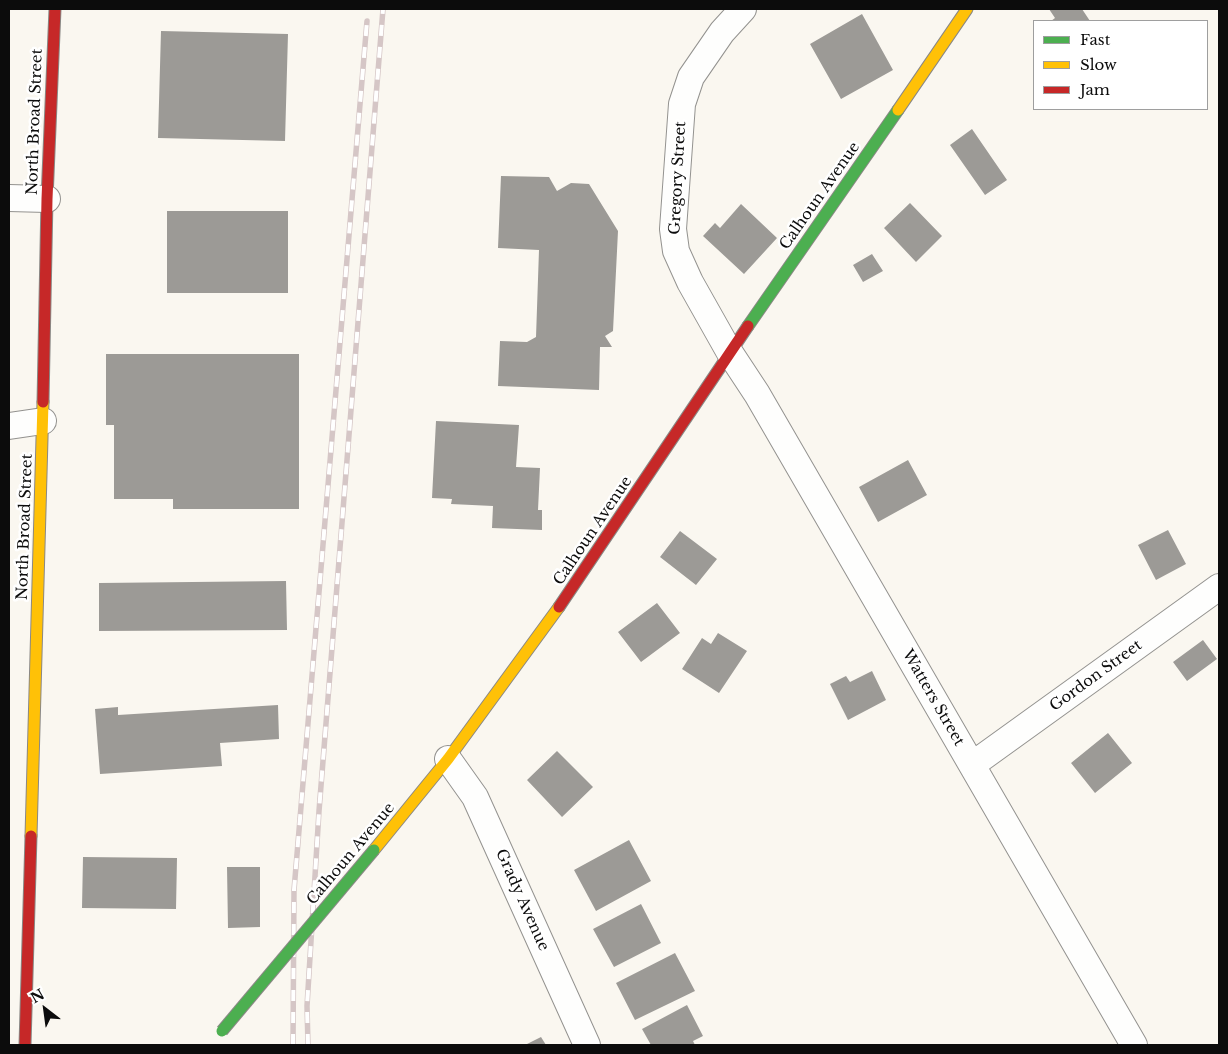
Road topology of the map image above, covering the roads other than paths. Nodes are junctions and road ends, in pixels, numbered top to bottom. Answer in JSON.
{"nodes":[{"id":1,"x":55,"y":9,"type":"edge"},
{"id":2,"x":743,"y":9,"type":"edge"},
{"id":3,"x":967,"y":9,"type":"edge"},
{"id":4,"x":9,"y":198,"type":"edge"},
{"id":5,"x":47,"y":199,"type":"junction"},
{"id":6,"x":730,"y":353,"type":"junction"},
{"id":7,"x":43,"y":421,"type":"junction"},
{"id":8,"x":9,"y":426,"type":"edge"},
{"id":9,"x":1219,"y":586,"type":"edge"},
{"id":10,"x":448,"y":759,"type":"junction"},
{"id":11,"x":972,"y":765,"type":"junction"},
{"id":12,"x":219,"y":1034,"type":"dead end"},
{"id":13,"x":25,"y":1045,"type":"edge"},
{"id":14,"x":587,"y":1045,"type":"edge"},
{"id":15,"x":1134,"y":1045,"type":"edge"}],
"edges":[{"from":1,"to":5,"type":"street","name":"North Broad Street"},
{"from":2,"to":6,"type":"street","name":"Gregory Street"},
{"from":3,"to":6,"type":"street","name":"Calhoun Avenue"},
{"from":4,"to":5,"type":"street"},
{"from":5,"to":7,"type":"street","name":"North Broad Street"},
{"from":6,"to":10,"type":"street","name":"Calhoun Avenue"},
{"from":6,"to":11,"type":"street","name":"Watters Street"},
{"from":7,"to":8,"type":"street"},
{"from":7,"to":13,"type":"street","name":"North Broad Street"},
{"from":9,"to":11,"type":"street","name":"Gordon Street"},
{"from":10,"to":12,"type":"street","name":"Calhoun Avenue","bridge":true},
{"from":10,"to":14,"type":"street","name":"Grady Avenue"},
{"from":11,"to":15,"type":"street","name":"Watters Street"}]}
